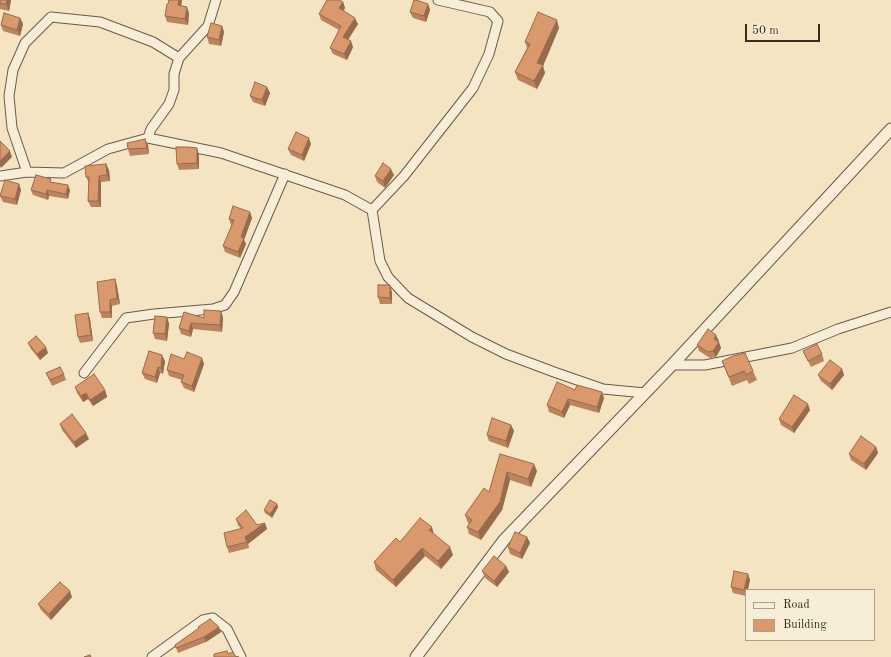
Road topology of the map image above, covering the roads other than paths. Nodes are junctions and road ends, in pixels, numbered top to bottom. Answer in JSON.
{"nodes":[{"id":1,"x":216,"y":0,"type":"edge"},
{"id":2,"x":438,"y":0,"type":"edge"},
{"id":3,"x":180,"y":58,"type":"junction"},
{"id":4,"x":891,"y":129,"type":"edge"},
{"id":5,"x":148,"y":138,"type":"junction"},
{"id":6,"x":27,"y":172,"type":"junction"},
{"id":7,"x":285,"y":174,"type":"junction"},
{"id":8,"x":0,"y":176,"type":"edge"},
{"id":9,"x":372,"y":210,"type":"junction"},
{"id":10,"x":891,"y":312,"type":"edge"},
{"id":11,"x":672,"y":365,"type":"junction"},
{"id":12,"x":84,"y":373,"type":"dead end"},
{"id":13,"x":645,"y":393,"type":"junction"},
{"id":14,"x":152,"y":657,"type":"edge"},
{"id":15,"x":242,"y":657,"type":"edge"},
{"id":16,"x":416,"y":657,"type":"edge"}],
"edges":[{"from":1,"to":3,"type":"street"},
{"from":2,"to":9,"type":"street"},
{"from":3,"to":5,"type":"street"},
{"from":3,"to":6,"type":"street"},
{"from":4,"to":11,"type":"street"},
{"from":5,"to":6,"type":"street"},
{"from":5,"to":7,"type":"street"},
{"from":6,"to":8,"type":"street"},
{"from":7,"to":9,"type":"street"},
{"from":7,"to":12,"type":"street"},
{"from":9,"to":13,"type":"street"},
{"from":10,"to":11,"type":"street"},
{"from":11,"to":13,"type":"street"},
{"from":13,"to":16,"type":"street"},
{"from":14,"to":15,"type":"street"}]}
